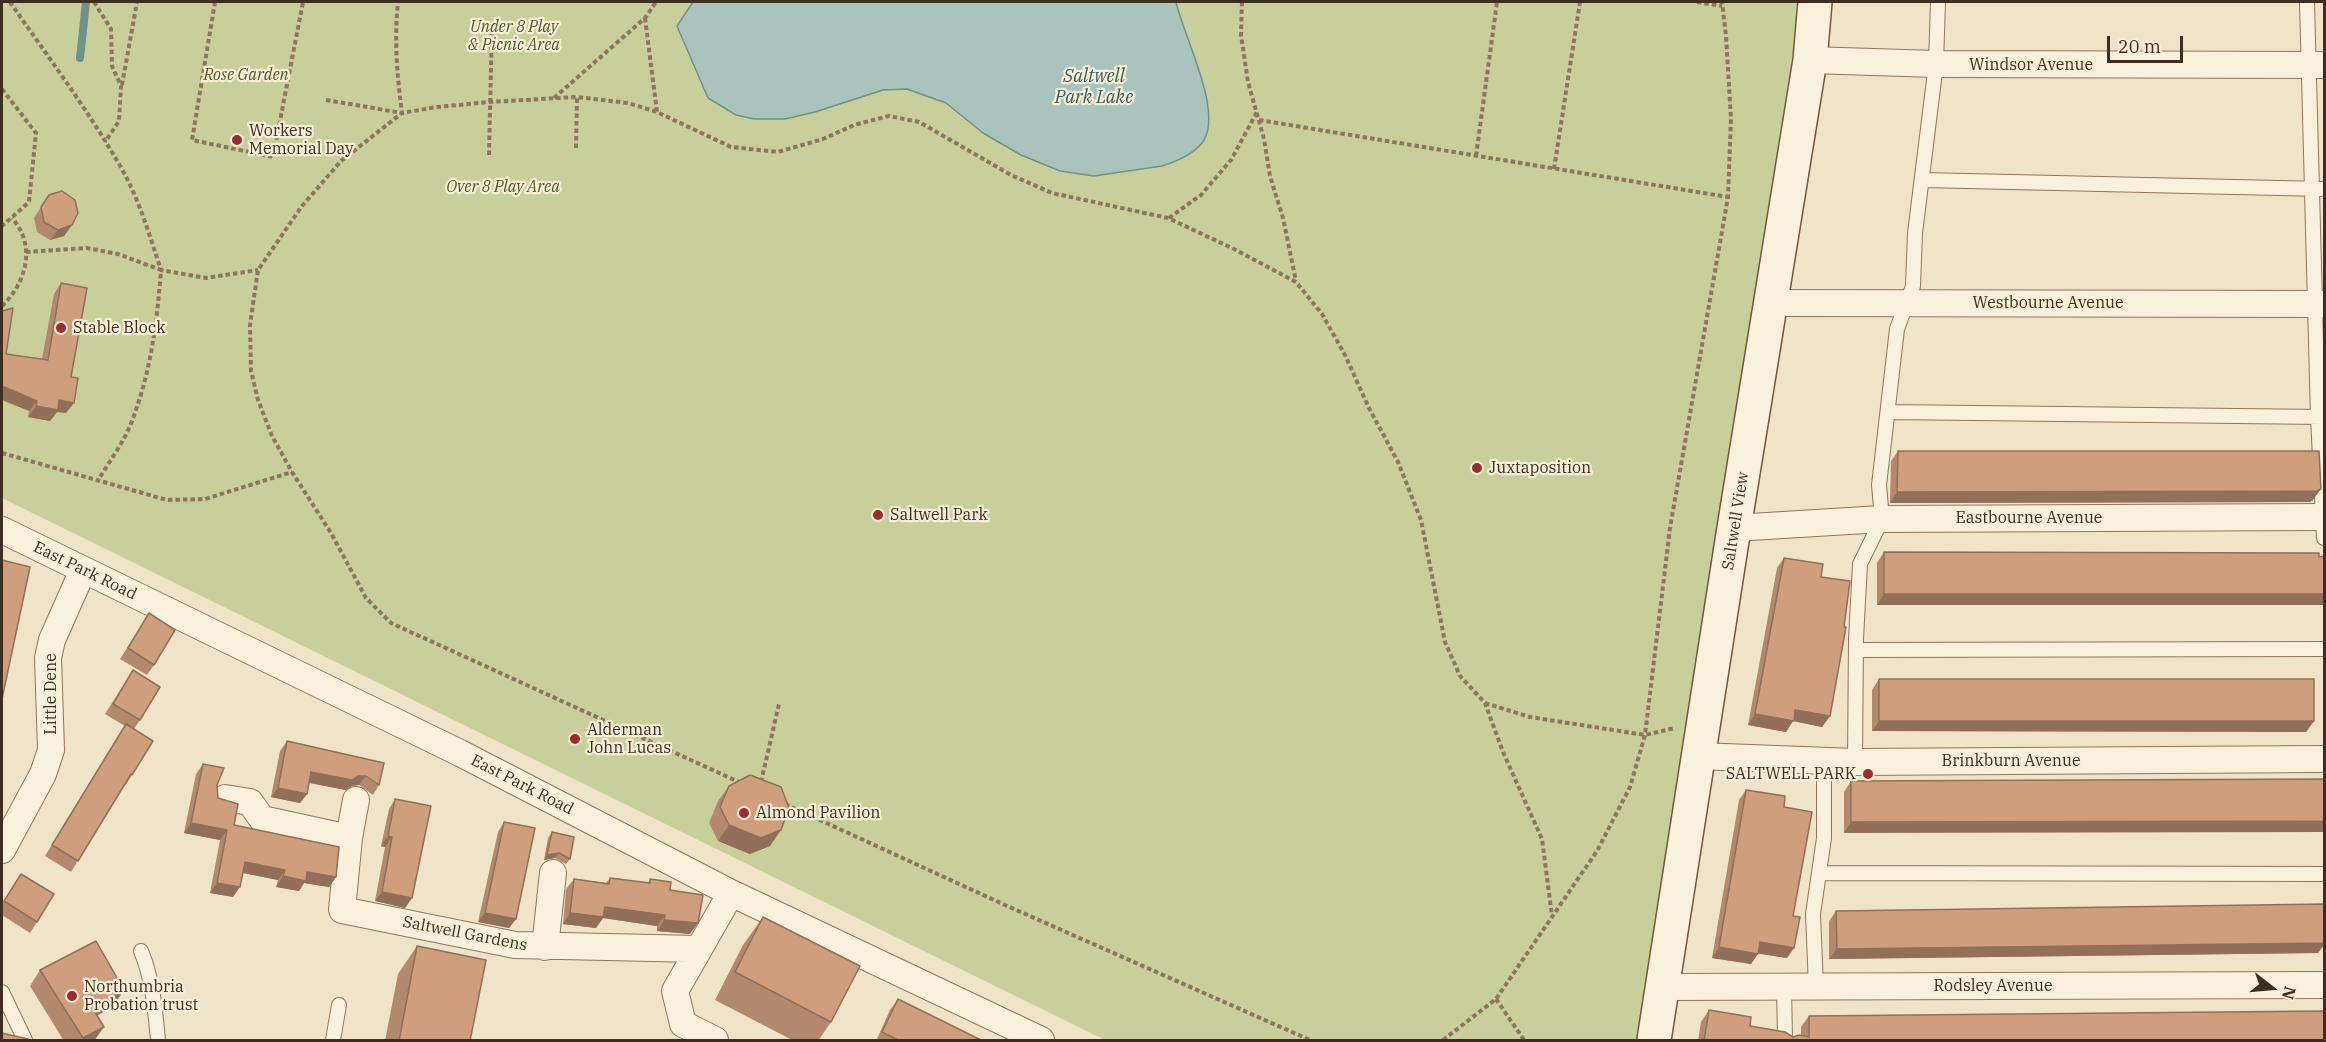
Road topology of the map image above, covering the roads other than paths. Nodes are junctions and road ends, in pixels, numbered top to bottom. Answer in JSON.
{"nodes":[{"id":1,"x":1815,"y":2,"type":"edge"},
{"id":2,"x":1938,"y":2,"type":"edge"},
{"id":3,"x":2307,"y":2,"type":"edge"},
{"id":4,"x":1810,"y":60,"type":"junction"},
{"id":5,"x":1936,"y":64,"type":"junction"},
{"id":6,"x":2317,"y":65,"type":"edge"},
{"id":7,"x":1922,"y":180,"type":"junction"},
{"id":8,"x":2318,"y":189,"type":"edge"},
{"id":9,"x":1771,"y":303,"type":"junction"},
{"id":10,"x":1907,"y":303,"type":"junction"},
{"id":11,"x":2319,"y":304,"type":"edge"},
{"id":12,"x":1888,"y":412,"type":"junction"},
{"id":13,"x":2321,"y":417,"type":"edge"},
{"id":14,"x":2324,"y":517,"type":"edge"},
{"id":15,"x":1882,"y":519,"type":"junction"},
{"id":16,"x":1734,"y":528,"type":"junction"},
{"id":17,"x":2,"y":530,"type":"edge"},
{"id":18,"x":2325,"y":538,"type":"edge"},
{"id":19,"x":83,"y":570,"type":"junction"},
{"id":20,"x":2325,"y":649,"type":"edge"},
{"id":21,"x":1857,"y":650,"type":"junction"},
{"id":22,"x":1698,"y":756,"type":"junction"},
{"id":23,"x":2325,"y":759,"type":"edge"},
{"id":24,"x":1824,"y":760,"type":"junction"},
{"id":25,"x":1855,"y":762,"type":"junction"},
{"id":26,"x":225,"y":798,"type":"edge"},
{"id":27,"x":356,"y":800,"type":"dead end"},
{"id":28,"x":349,"y":838,"type":"junction"},
{"id":29,"x":2,"y":850,"type":"edge"},
{"id":30,"x":553,"y":873,"type":"dead end"},
{"id":31,"x":1819,"y":873,"type":"junction"},
{"id":32,"x":2325,"y":874,"type":"edge"},
{"id":33,"x":731,"y":893,"type":"junction"},
{"id":34,"x":545,"y":947,"type":"junction"},
{"id":35,"x":699,"y":950,"type":"junction"},
{"id":36,"x":141,"y":951,"type":"dead end"},
{"id":37,"x":2325,"y":985,"type":"edge"},
{"id":38,"x":1662,"y":987,"type":"junction"},
{"id":39,"x":1784,"y":987,"type":"junction"},
{"id":40,"x":1816,"y":987,"type":"junction"},
{"id":41,"x":2,"y":992,"type":"edge"},
{"id":42,"x":339,"y":1005,"type":"dead end"},
{"id":43,"x":25,"y":1041,"type":"edge"},
{"id":44,"x":158,"y":1041,"type":"edge"},
{"id":45,"x":333,"y":1041,"type":"edge"},
{"id":46,"x":715,"y":1041,"type":"edge"},
{"id":47,"x":1041,"y":1041,"type":"edge"},
{"id":48,"x":1654,"y":1041,"type":"edge"},
{"id":49,"x":1785,"y":1041,"type":"edge"}],
"edges":[{"from":1,"to":4,"type":"street","name":"Saltwell View"},
{"from":2,"to":5,"type":"lane"},
{"from":3,"to":6,"type":"lane"},
{"from":4,"to":5,"type":"street","name":"Windsor Avenue"},
{"from":4,"to":9,"type":"street","name":"Saltwell View"},
{"from":5,"to":6,"type":"street","name":"Windsor Avenue"},
{"from":5,"to":7,"type":"lane"},
{"from":6,"to":8,"type":"lane"},
{"from":7,"to":8,"type":"lane"},
{"from":7,"to":10,"type":"lane"},
{"from":8,"to":11,"type":"lane"},
{"from":9,"to":10,"type":"street","name":"Westbourne Avenue"},
{"from":9,"to":16,"type":"street","name":"Saltwell View"},
{"from":10,"to":11,"type":"street","name":"Westbourne Avenue"},
{"from":10,"to":12,"type":"lane"},
{"from":11,"to":13,"type":"lane"},
{"from":12,"to":13,"type":"lane"},
{"from":12,"to":15,"type":"lane"},
{"from":13,"to":14,"type":"lane"},
{"from":14,"to":15,"type":"street","name":"Eastbourne Avenue"},
{"from":14,"to":18,"type":"lane"},
{"from":15,"to":16,"type":"street","name":"Eastbourne Avenue"},
{"from":15,"to":21,"type":"lane"},
{"from":16,"to":22,"type":"street","name":"Saltwell View"},
{"from":17,"to":19,"type":"street","name":"East Park Road"},
{"from":19,"to":29,"type":"street","name":"Little Dene"},
{"from":19,"to":33,"type":"street","name":"East Park Road"},
{"from":20,"to":21,"type":"lane"},
{"from":21,"to":25,"type":"lane"},
{"from":22,"to":24,"type":"street","name":"Brinkburn Avenue"},
{"from":22,"to":38,"type":"street","name":"Saltwell View"},
{"from":23,"to":25,"type":"street","name":"Brinkburn Avenue"},
{"from":24,"to":25,"type":"street","name":"Brinkburn Avenue"},
{"from":24,"to":31,"type":"lane"},
{"from":26,"to":28,"type":"street"},
{"from":27,"to":28,"type":"street","name":"Saltwell Gardens"},
{"from":28,"to":34,"type":"street","name":"Saltwell Gardens"},
{"from":30,"to":34,"type":"street"},
{"from":31,"to":32,"type":"lane"},
{"from":31,"to":40,"type":"lane"},
{"from":33,"to":35,"type":"street"},
{"from":33,"to":47,"type":"street","name":"East Park Road"},
{"from":34,"to":35,"type":"street","name":"Saltwell Gardens"},
{"from":35,"to":46,"type":"street"},
{"from":36,"to":44,"type":"lane"},
{"from":37,"to":40,"type":"street","name":"Rodsley Avenue"},
{"from":38,"to":39,"type":"street","name":"Rodsley Avenue"},
{"from":38,"to":48,"type":"street","name":"Saltwell View"},
{"from":39,"to":40,"type":"street","name":"Rodsley Avenue"},
{"from":39,"to":49,"type":"lane"},
{"from":41,"to":43,"type":"lane"},
{"from":42,"to":45,"type":"lane"}]}
